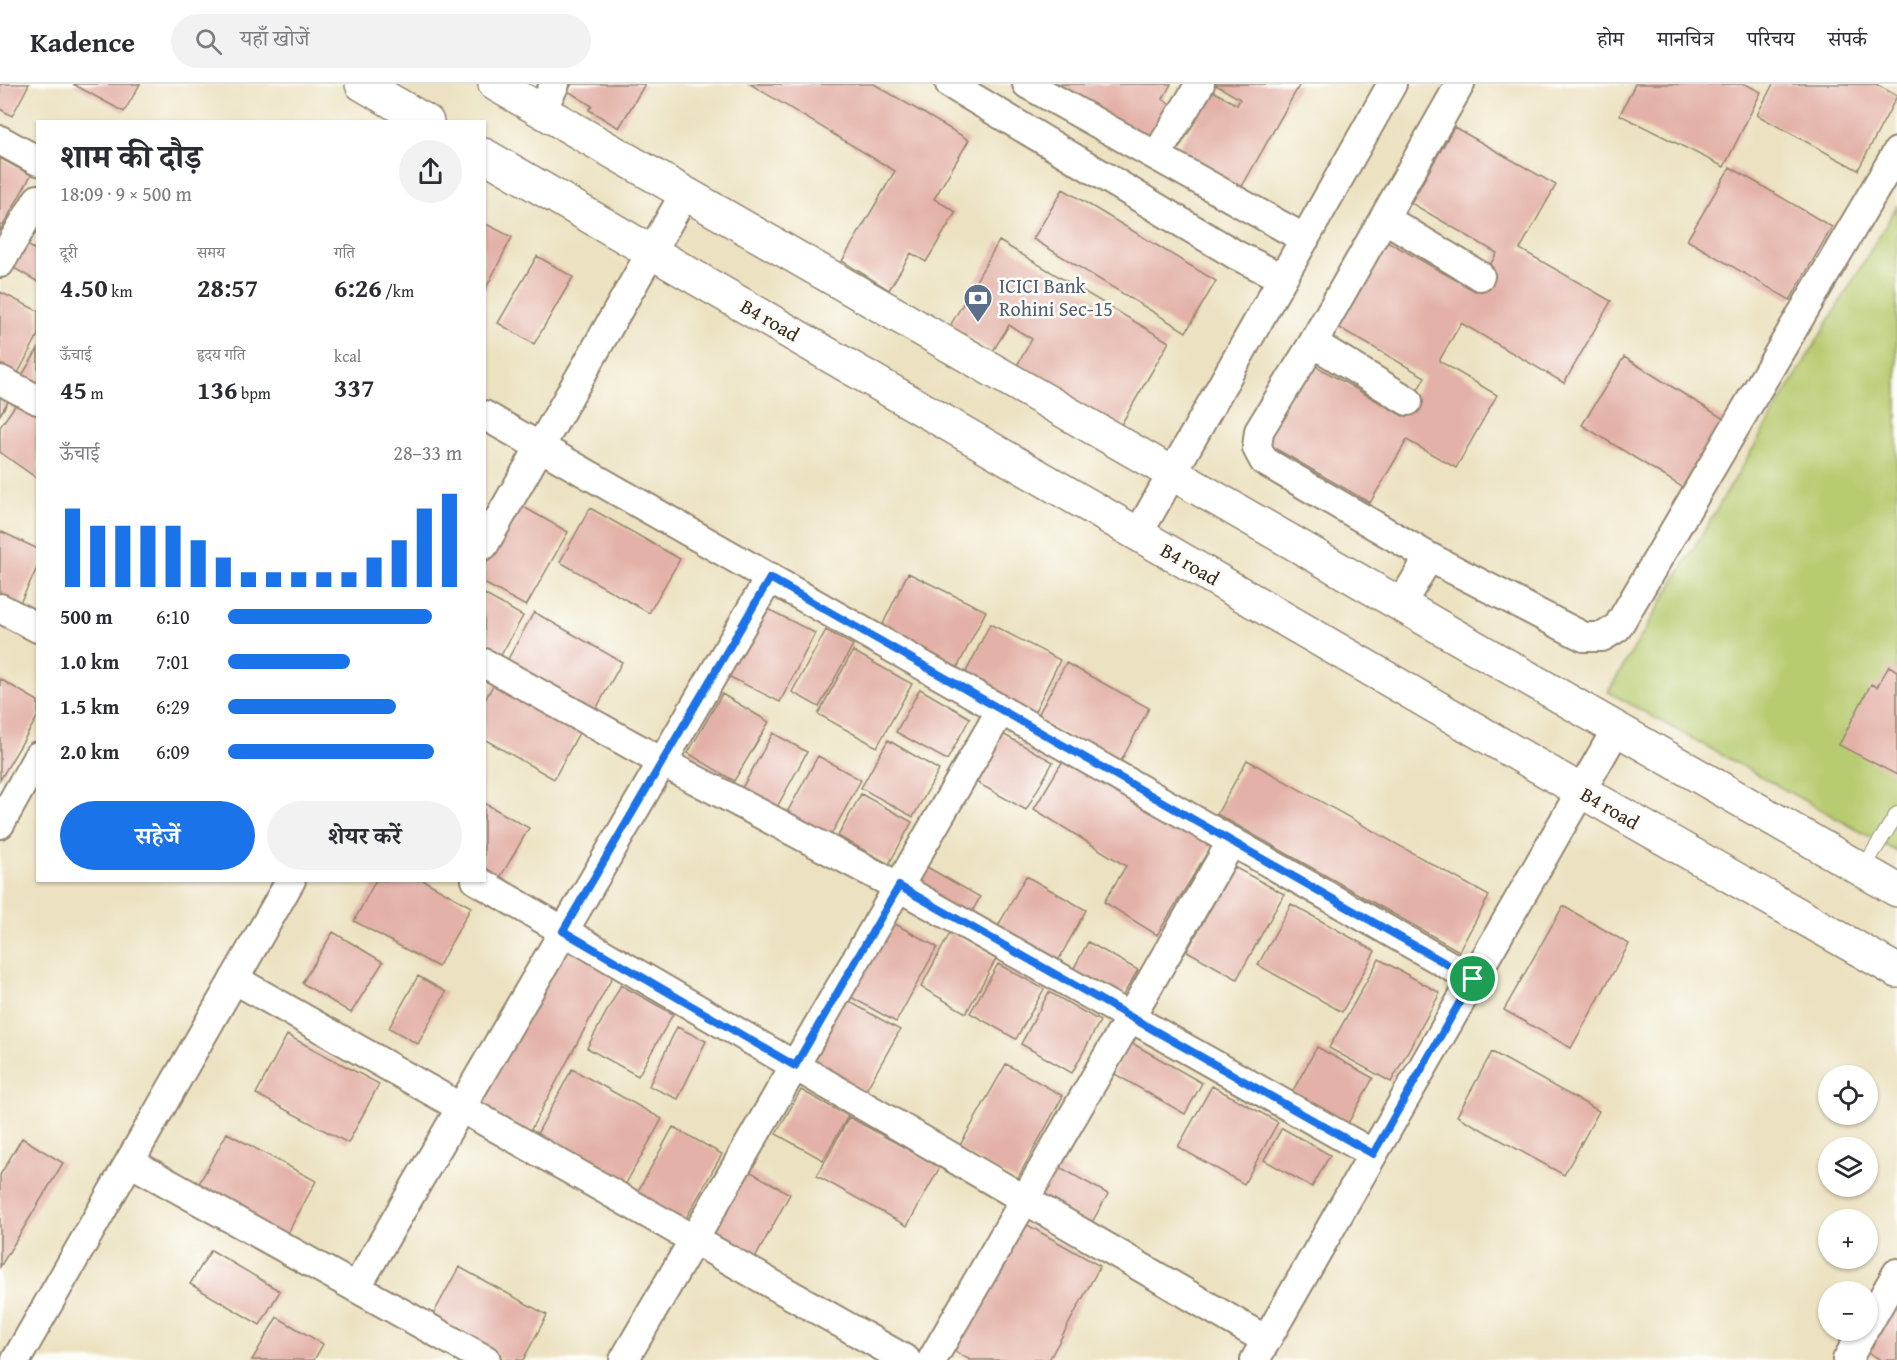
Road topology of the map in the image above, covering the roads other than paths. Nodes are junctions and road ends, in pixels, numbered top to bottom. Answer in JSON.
{"nodes":[{"id":1,"x":362,"y":84,"type":"edge"},
{"id":2,"x":495,"y":84,"type":"edge"},
{"id":3,"x":950,"y":84,"type":"edge"},
{"id":4,"x":1027,"y":84,"type":"edge"},
{"id":5,"x":1200,"y":84,"type":"edge"},
{"id":6,"x":1392,"y":84,"type":"edge"},
{"id":7,"x":1460,"y":84,"type":"edge"},
{"id":8,"x":548,"y":97,"type":"edge"},
{"id":9,"x":424,"y":120,"type":"edge"},
{"id":10,"x":0,"y":140,"type":"edge"},
{"id":11,"x":1897,"y":152,"type":"edge"},
{"id":12,"x":486,"y":156,"type":"edge"},
{"id":13,"x":1156,"y":156,"type":"junction"},
{"id":14,"x":36,"y":160,"type":"edge"},
{"id":15,"x":685,"y":193,"type":"junction"},
{"id":16,"x":36,"y":202,"type":"edge"},
{"id":17,"x":1384,"y":218,"type":"junction"},
{"id":18,"x":1305,"y":239,"type":"junction"},
{"id":19,"x":651,"y":252,"type":"junction"},
{"id":20,"x":0,"y":263,"type":"edge"},
{"id":21,"x":1480,"y":276,"type":"dead end"},
{"id":22,"x":1282,"y":278,"type":"junction"},
{"id":23,"x":1313,"y":343,"type":"junction"},
{"id":24,"x":0,"y":380,"type":"edge"},
{"id":25,"x":36,"y":399,"type":"edge"},
{"id":26,"x":1408,"y":401,"type":"dead end"},
{"id":27,"x":486,"y":415,"type":"edge"},
{"id":28,"x":540,"y":446,"type":"junction"},
{"id":29,"x":1172,"y":474,"type":"junction"},
{"id":30,"x":1138,"y":534,"type":"junction"},
{"id":31,"x":486,"y":541,"type":"edge"},
{"id":32,"x":1429,"y":557,"type":"junction"},
{"id":33,"x":770,"y":578,"type":"junction"},
{"id":34,"x":1400,"y":606,"type":"junction"},
{"id":35,"x":0,"y":608,"type":"edge"},
{"id":36,"x":36,"y":627,"type":"edge"},
{"id":37,"x":486,"y":664,"type":"edge"},
{"id":38,"x":1001,"y":710,"type":"junction"},
{"id":39,"x":1616,"y":730,"type":"junction"},
{"id":40,"x":36,"y":760,"type":"edge"},
{"id":41,"x":662,"y":762,"type":"junction"},
{"id":42,"x":1581,"y":791,"type":"junction"},
{"id":43,"x":1897,"y":814,"type":"edge"},
{"id":44,"x":0,"y":824,"type":"edge"},
{"id":45,"x":1232,"y":841,"type":"junction"},
{"id":46,"x":1862,"y":870,"type":"junction"},
{"id":47,"x":290,"y":882,"type":"edge"},
{"id":48,"x":479,"y":882,"type":"edge"},
{"id":49,"x":899,"y":886,"type":"junction"},
{"id":50,"x":1897,"y":890,"type":"edge"},
{"id":51,"x":563,"y":931,"type":"junction"},
{"id":52,"x":1897,"y":971,"type":"edge"},
{"id":53,"x":1473,"y":979,"type":"junction"},
{"id":54,"x":234,"y":980,"type":"junction"},
{"id":55,"x":1130,"y":1017,"type":"junction"},
{"id":56,"x":795,"y":1066,"type":"junction"},
{"id":57,"x":461,"y":1108,"type":"junction"},
{"id":58,"x":1373,"y":1154,"type":"junction"},
{"id":59,"x":130,"y":1162,"type":"junction"},
{"id":60,"x":1025,"y":1199,"type":"junction"},
{"id":61,"x":694,"y":1240,"type":"junction"},
{"id":62,"x":1897,"y":1273,"type":"edge"},
{"id":63,"x":356,"y":1288,"type":"junction"},
{"id":64,"x":1878,"y":1306,"type":"edge"},
{"id":65,"x":1858,"y":1341,"type":"edge"},
{"id":66,"x":1260,"y":1350,"type":"edge"},
{"id":67,"x":16,"y":1360,"type":"edge"},
{"id":68,"x":486,"y":1360,"type":"edge"},
{"id":69,"x":624,"y":1360,"type":"edge"},
{"id":70,"x":906,"y":1360,"type":"edge"},
{"id":71,"x":932,"y":1360,"type":"edge"},
{"id":72,"x":1847,"y":1360,"type":"edge"}],
"edges":[{"from":1,"to":9,"type":"street"},
{"from":2,"to":8,"type":"street"},
{"from":3,"to":22,"type":"street"},
{"from":4,"to":13,"type":"street"},
{"from":5,"to":13,"type":"street"},
{"from":6,"to":18,"type":"street"},
{"from":7,"to":17,"type":"street"},
{"from":8,"to":15,"type":"street"},
{"from":10,"to":14,"type":"street"},
{"from":11,"to":32,"type":"street"},
{"from":12,"to":19,"type":"street","name":"B4 road"},
{"from":13,"to":18,"type":"street"},
{"from":15,"to":19,"type":"street"},
{"from":15,"to":29,"type":"street"},
{"from":16,"to":20,"type":"street"},
{"from":17,"to":21,"type":"street"},
{"from":17,"to":23,"type":"street"},
{"from":18,"to":22,"type":"street"},
{"from":19,"to":28,"type":"street"},
{"from":19,"to":30,"type":"street","name":"B4 road"},
{"from":22,"to":29,"type":"street"},
{"from":23,"to":26,"type":"street"},
{"from":23,"to":32,"type":"street"},
{"from":24,"to":25,"type":"street"},
{"from":27,"to":28,"type":"street"},
{"from":28,"to":31,"type":"street"},
{"from":28,"to":33,"type":"street"},
{"from":29,"to":30,"type":"street"},
{"from":29,"to":34,"type":"street"},
{"from":30,"to":42,"type":"street","name":"B4 road"},
{"from":32,"to":34,"type":"street"},
{"from":33,"to":38,"type":"street"},
{"from":33,"to":41,"type":"street"},
{"from":34,"to":39,"type":"street"},
{"from":35,"to":36,"type":"street"},
{"from":37,"to":41,"type":"street"},
{"from":38,"to":45,"type":"street"},
{"from":38,"to":49,"type":"street"},
{"from":39,"to":42,"type":"street"},
{"from":39,"to":46,"type":"street"},
{"from":40,"to":44,"type":"street"},
{"from":41,"to":49,"type":"street"},
{"from":41,"to":51,"type":"street"},
{"from":42,"to":52,"type":"street","name":"B4 road"},
{"from":42,"to":53,"type":"street"},
{"from":43,"to":46,"type":"lane"},
{"from":45,"to":53,"type":"street"},
{"from":45,"to":55,"type":"street"},
{"from":46,"to":50,"type":"street"},
{"from":47,"to":54,"type":"street"},
{"from":48,"to":51,"type":"street"},
{"from":49,"to":55,"type":"street"},
{"from":49,"to":56,"type":"street"},
{"from":51,"to":56,"type":"street"},
{"from":51,"to":57,"type":"street"},
{"from":53,"to":58,"type":"street"},
{"from":54,"to":57,"type":"street"},
{"from":54,"to":59,"type":"street"},
{"from":55,"to":58,"type":"street"},
{"from":55,"to":60,"type":"street"},
{"from":56,"to":60,"type":"street"},
{"from":56,"to":61,"type":"street"},
{"from":57,"to":61,"type":"street"},
{"from":57,"to":63,"type":"street"},
{"from":58,"to":66,"type":"street"},
{"from":59,"to":63,"type":"street"},
{"from":59,"to":67,"type":"street"},
{"from":60,"to":66,"type":"street"},
{"from":60,"to":71,"type":"street"},
{"from":61,"to":69,"type":"street"},
{"from":61,"to":70,"type":"street"},
{"from":62,"to":64,"type":"street"},
{"from":63,"to":68,"type":"street"},
{"from":65,"to":72,"type":"street"}]}
